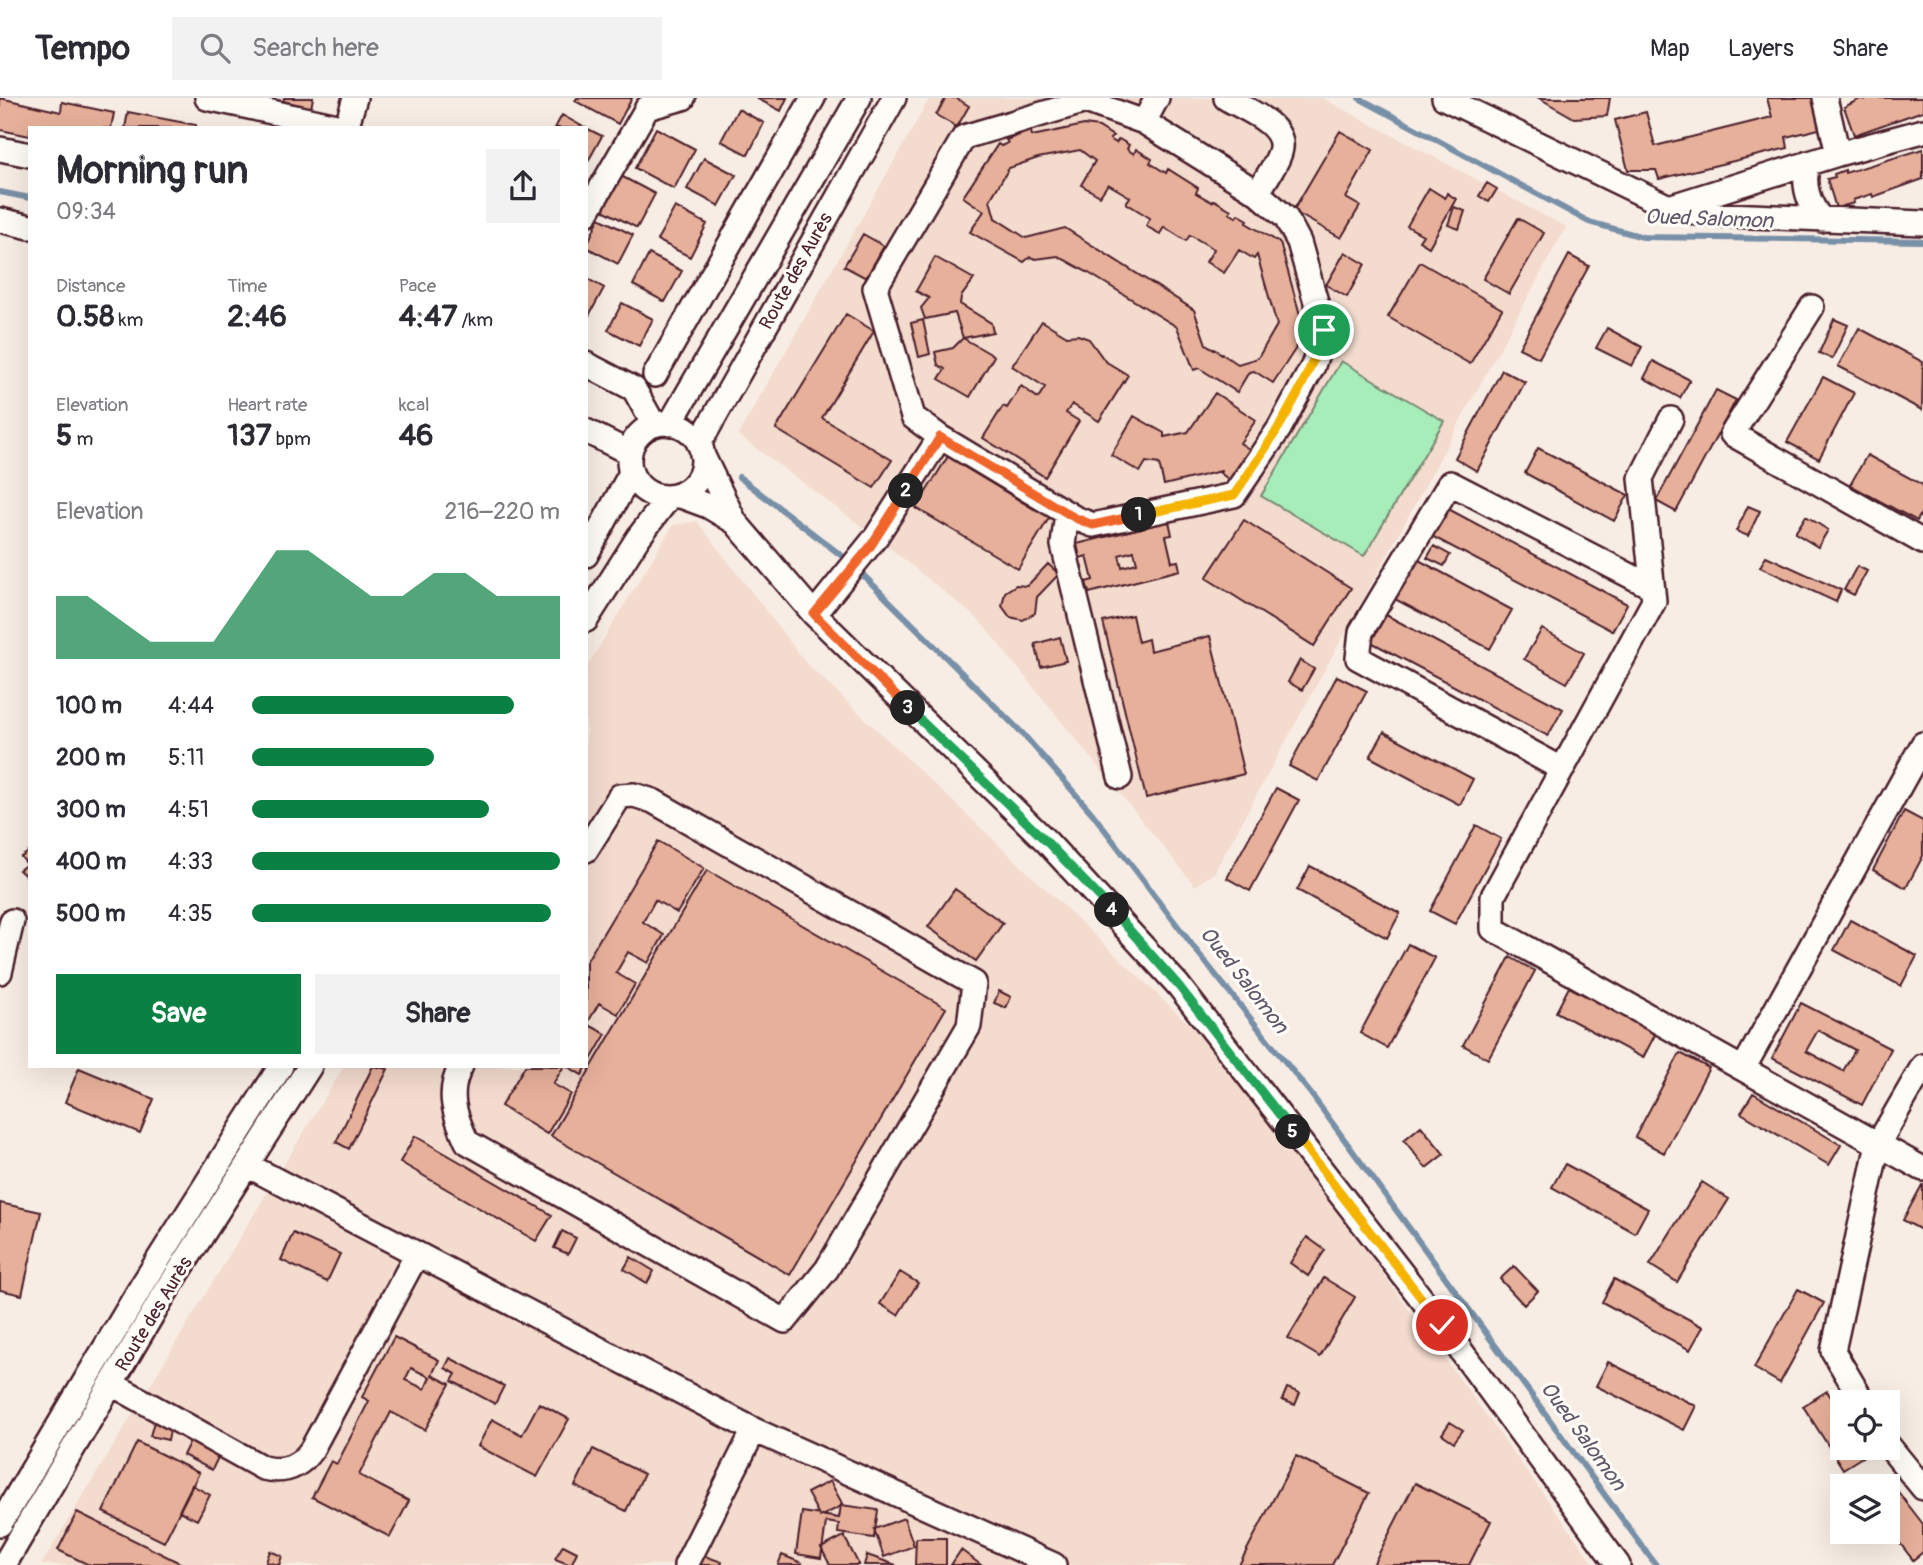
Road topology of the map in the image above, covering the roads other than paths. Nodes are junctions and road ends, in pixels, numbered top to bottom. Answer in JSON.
{"nodes":[{"id":1,"x":206,"y":98,"type":"edge"},
{"id":2,"x":355,"y":98,"type":"edge"},
{"id":3,"x":683,"y":98,"type":"edge"},
{"id":4,"x":813,"y":98,"type":"edge"},
{"id":5,"x":859,"y":98,"type":"edge"},
{"id":6,"x":894,"y":98,"type":"edge"},
{"id":7,"x":1157,"y":98,"type":"edge"},
{"id":8,"x":1226,"y":98,"type":"edge"},
{"id":9,"x":1444,"y":98,"type":"edge"},
{"id":10,"x":1825,"y":98,"type":"edge"},
{"id":11,"x":273,"y":105,"type":"edge"},
{"id":12,"x":1144,"y":122,"type":"junction"},
{"id":13,"x":340,"y":126,"type":"edge"},
{"id":14,"x":347,"y":126,"type":"edge"},
{"id":15,"x":1923,"y":131,"type":"edge"},
{"id":16,"x":0,"y":149,"type":"edge"},
{"id":17,"x":1838,"y":154,"type":"junction"},
{"id":18,"x":28,"y":155,"type":"edge"},
{"id":19,"x":1808,"y":163,"type":"junction"},
{"id":20,"x":1258,"y":193,"type":"junction"},
{"id":21,"x":1669,"y":206,"type":"junction"},
{"id":22,"x":588,"y":211,"type":"edge"},
{"id":23,"x":0,"y":220,"type":"edge"},
{"id":24,"x":1822,"y":220,"type":"junction"},
{"id":25,"x":1923,"y":223,"type":"edge"},
{"id":26,"x":28,"y":227,"type":"edge"},
{"id":27,"x":1812,"y":307,"type":"dead end"},
{"id":28,"x":588,"y":365,"type":"edge"},
{"id":29,"x":655,"y":375,"type":"dead end"},
{"id":30,"x":1671,"y":419,"type":"dead end"},
{"id":31,"x":662,"y":424,"type":"junction"},
{"id":32,"x":588,"y":432,"type":"edge"},
{"id":33,"x":940,"y":437,"type":"junction"},
{"id":34,"x":701,"y":449,"type":"junction"},
{"id":35,"x":630,"y":463,"type":"junction"},
{"id":36,"x":673,"y":496,"type":"junction"},
{"id":37,"x":1068,"y":513,"type":"junction"},
{"id":38,"x":735,"y":522,"type":"junction"},
{"id":39,"x":1923,"y":542,"type":"edge"},
{"id":40,"x":588,"y":551,"type":"edge"},
{"id":41,"x":1652,"y":587,"type":"junction"},
{"id":42,"x":814,"y":614,"type":"junction"},
{"id":43,"x":588,"y":617,"type":"edge"},
{"id":44,"x":1923,"y":744,"type":"edge"},
{"id":45,"x":1562,"y":769,"type":"junction"},
{"id":46,"x":1120,"y":777,"type":"dead end"},
{"id":47,"x":588,"y":847,"type":"edge"},
{"id":48,"x":14,"y":921,"type":"edge"},
{"id":49,"x":0,"y":972,"type":"edge"},
{"id":50,"x":1923,"y":1066,"type":"edge"},
{"id":51,"x":280,"y":1068,"type":"edge"},
{"id":52,"x":309,"y":1068,"type":"edge"},
{"id":53,"x":460,"y":1068,"type":"edge"},
{"id":54,"x":1744,"y":1069,"type":"junction"},
{"id":55,"x":1878,"y":1144,"type":"junction"},
{"id":56,"x":247,"y":1165,"type":"junction"},
{"id":57,"x":1923,"y":1169,"type":"edge"},
{"id":58,"x":417,"y":1254,"type":"junction"},
{"id":59,"x":111,"y":1384,"type":"junction"},
{"id":60,"x":1856,"y":1390,"type":"edge"},
{"id":61,"x":754,"y":1430,"type":"junction"},
{"id":62,"x":1900,"y":1460,"type":"edge"},
{"id":63,"x":1923,"y":1488,"type":"edge"},
{"id":64,"x":0,"y":1524,"type":"edge"},
{"id":65,"x":9,"y":1560,"type":"edge"},
{"id":66,"x":686,"y":1565,"type":"edge"},
{"id":67,"x":1054,"y":1565,"type":"edge"},
{"id":68,"x":1618,"y":1565,"type":"edge"}],
"edges":[{"from":1,"to":11,"type":"street"},
{"from":2,"to":14,"type":"street"},
{"from":3,"to":22,"type":"street"},
{"from":4,"to":29,"type":"street"},
{"from":5,"to":31,"type":"street","name":"Route des Aurès"},
{"from":6,"to":34,"type":"street","name":"Route des Aurès"},
{"from":7,"to":12,"type":"street"},
{"from":8,"to":20,"type":"street"},
{"from":9,"to":21,"type":"street"},
{"from":10,"to":17,"type":"street"},
{"from":11,"to":13,"type":"street"},
{"from":12,"to":20,"type":"street"},
{"from":12,"to":33,"type":"street"},
{"from":15,"to":17,"type":"street"},
{"from":16,"to":18,"type":"street"},
{"from":17,"to":19,"type":"street"},
{"from":19,"to":21,"type":"street"},
{"from":19,"to":24,"type":"street"},
{"from":20,"to":37,"type":"street"},
{"from":21,"to":24,"type":"street"},
{"from":23,"to":26,"type":"street"},
{"from":24,"to":25,"type":"street"},
{"from":27,"to":39,"type":"street"},
{"from":28,"to":31,"type":"street"},
{"from":30,"to":41,"type":"street"},
{"from":31,"to":34,"type":"street"},
{"from":31,"to":35,"type":"street"},
{"from":32,"to":35,"type":"street"},
{"from":33,"to":37,"type":"street"},
{"from":33,"to":42,"type":"street"},
{"from":34,"to":36,"type":"street"},
{"from":34,"to":38,"type":"street"},
{"from":35,"to":36,"type":"street"},
{"from":35,"to":40,"type":"street"},
{"from":36,"to":38,"type":"street"},
{"from":36,"to":43,"type":"street"},
{"from":37,"to":46,"type":"street"},
{"from":38,"to":42,"type":"street"},
{"from":41,"to":45,"type":"street"},
{"from":41,"to":45,"type":"street"},
{"from":42,"to":68,"type":"street"},
{"from":44,"to":54,"type":"street"},
{"from":45,"to":54,"type":"street"},
{"from":47,"to":53,"type":"street"},
{"from":48,"to":49,"type":"street"},
{"from":50,"to":55,"type":"street"},
{"from":51,"to":64,"type":"street","name":"Route des Aurès"},
{"from":52,"to":56,"type":"street","name":"Route des Aurès"},
{"from":54,"to":55,"type":"street"},
{"from":55,"to":57,"type":"street"},
{"from":55,"to":60,"type":"street"},
{"from":56,"to":58,"type":"street"},
{"from":56,"to":59,"type":"street","name":"Route des Aurès"},
{"from":58,"to":59,"type":"street"},
{"from":58,"to":61,"type":"street"},
{"from":59,"to":65,"type":"street","name":"Route des Aurès"},
{"from":61,"to":66,"type":"street"},
{"from":61,"to":67,"type":"street"},
{"from":62,"to":63,"type":"street"}]}
